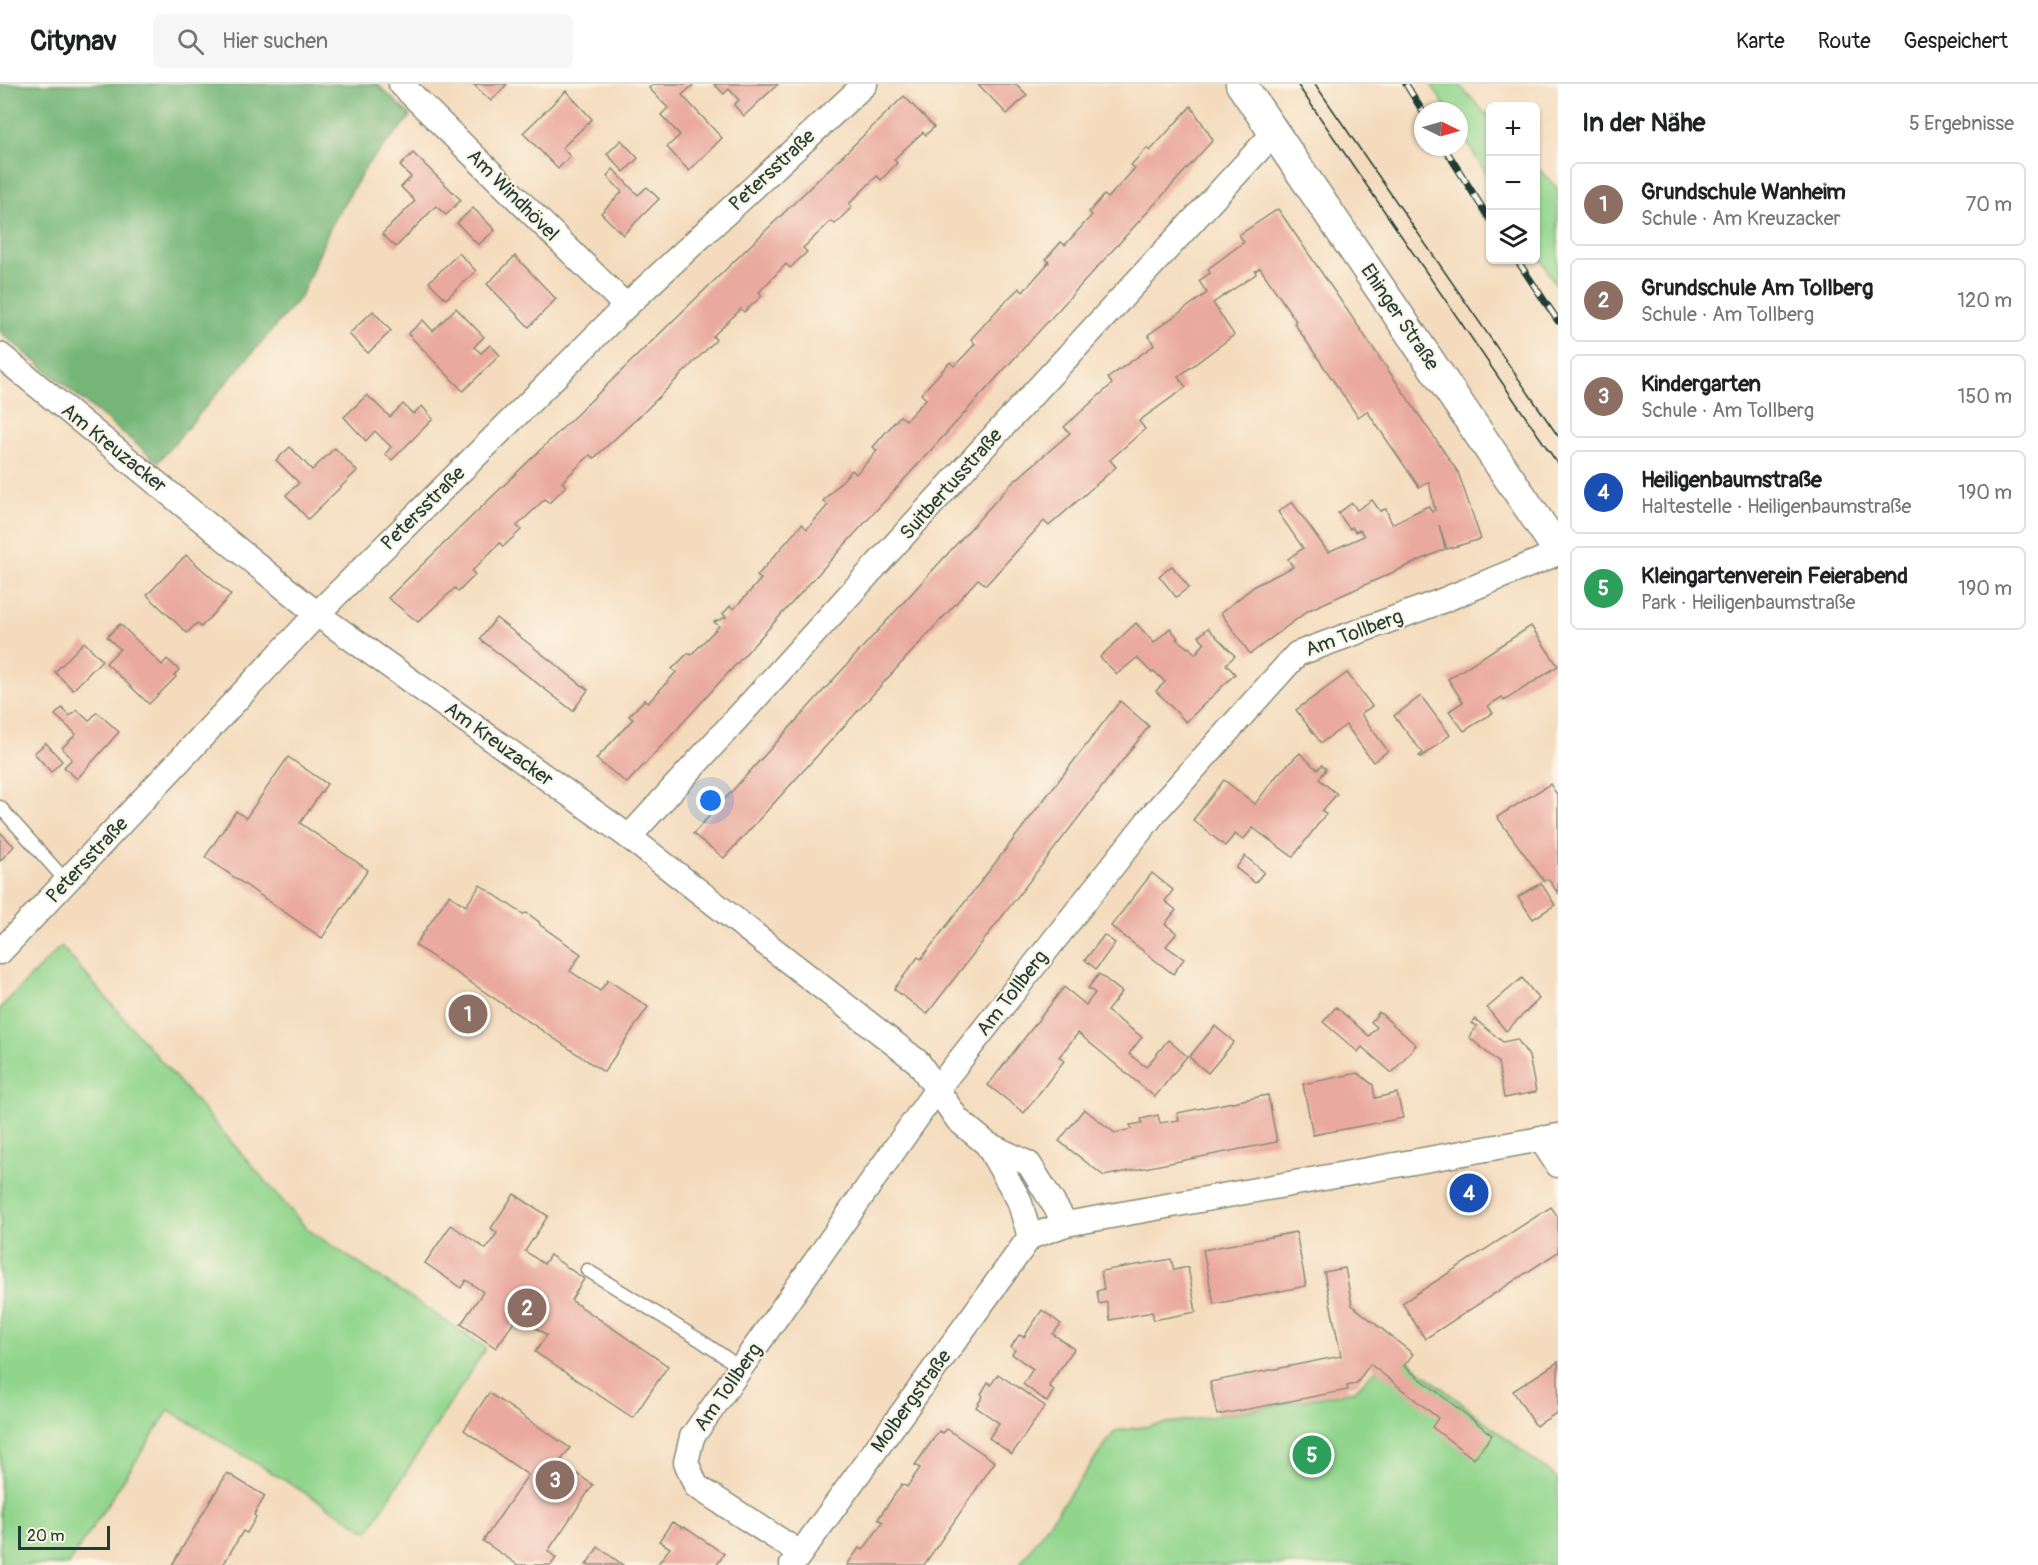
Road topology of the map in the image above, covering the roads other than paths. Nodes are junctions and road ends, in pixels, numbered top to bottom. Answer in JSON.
{"nodes":[{"id":1,"x":400,"y":84,"type":"edge"},
{"id":2,"x":865,"y":84,"type":"edge"},
{"id":3,"x":1241,"y":84,"type":"edge"},
{"id":4,"x":1275,"y":132,"type":"junction"},
{"id":5,"x":626,"y":306,"type":"junction"},
{"id":6,"x":0,"y":356,"type":"edge"},
{"id":7,"x":1558,"y":552,"type":"edge"},
{"id":8,"x":317,"y":614,"type":"junction"},
{"id":9,"x":0,"y":807,"type":"edge"},
{"id":10,"x":629,"y":837,"type":"junction"},
{"id":11,"x":66,"y":881,"type":"junction"},
{"id":12,"x":0,"y":952,"type":"edge"},
{"id":13,"x":937,"y":1089,"type":"junction"},
{"id":14,"x":1549,"y":1137,"type":"edge"},
{"id":15,"x":987,"y":1144,"type":"junction"},
{"id":16,"x":1558,"y":1165,"type":"edge"},
{"id":17,"x":1066,"y":1224,"type":"junction"},
{"id":18,"x":1030,"y":1237,"type":"junction"},
{"id":19,"x":587,"y":1270,"type":"dead end"},
{"id":20,"x":741,"y":1368,"type":"junction"},
{"id":21,"x":796,"y":1559,"type":"edge"}],
"edges":[{"from":1,"to":5,"type":"street","name":"Am Windhövel"},
{"from":2,"to":5,"type":"street","name":"Petersstraße"},
{"from":3,"to":4,"type":"street","name":"Ehinger Straße"},
{"from":4,"to":7,"type":"street","name":"Ehinger Straße"},
{"from":4,"to":10,"type":"street","name":"Suitbertusstraße"},
{"from":5,"to":8,"type":"street","name":"Petersstraße"},
{"from":6,"to":8,"type":"street","name":"Am Kreuzacker"},
{"from":7,"to":13,"type":"street","name":"Am Tollberg"},
{"from":8,"to":10,"type":"street","name":"Am Kreuzacker"},
{"from":8,"to":11,"type":"street","name":"Petersstraße"},
{"from":9,"to":11,"type":"lane"},
{"from":10,"to":13,"type":"street","name":"Am Kreuzacker"},
{"from":11,"to":12,"type":"street","name":"Petersstraße"},
{"from":13,"to":15,"type":"street","name":"Am Kreuzacker"},
{"from":13,"to":20,"type":"street","name":"Am Tollberg"},
{"from":14,"to":16,"type":"street"},
{"from":14,"to":17,"type":"street"},
{"from":15,"to":17,"type":"street","name":"Am Kreuzacker"},
{"from":15,"to":18,"type":"street","name":"Am Kreuzacker"},
{"from":17,"to":18,"type":"street"},
{"from":18,"to":21,"type":"street","name":"Molbergstraße"},
{"from":19,"to":20,"type":"lane"},
{"from":20,"to":21,"type":"street","name":"Am Tollberg"}]}
